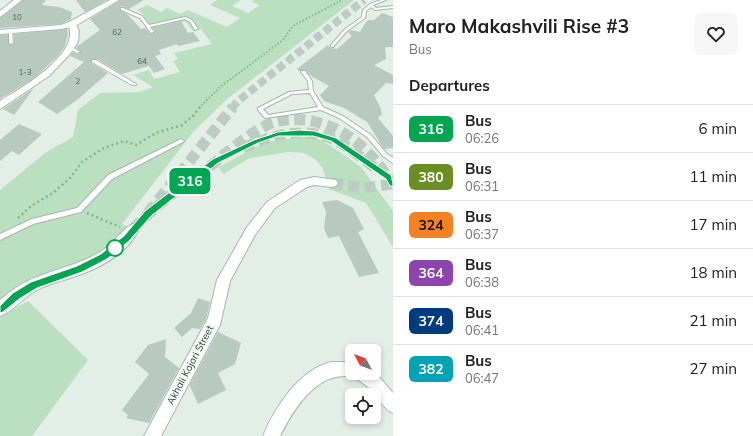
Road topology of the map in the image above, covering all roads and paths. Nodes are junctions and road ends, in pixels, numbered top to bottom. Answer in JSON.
{"nodes":[{"id":1,"x":18,"y":0,"type":"edge"},
{"id":2,"x":342,"y":0,"type":"edge"},
{"id":3,"x":384,"y":0,"type":"edge"},
{"id":4,"x":112,"y":3,"type":"edge"},
{"id":5,"x":371,"y":5,"type":"junction"},
{"id":6,"x":393,"y":7,"type":"edge"},
{"id":7,"x":122,"y":9,"type":"dead end"},
{"id":8,"x":0,"y":15,"type":"edge"},
{"id":9,"x":72,"y":24,"type":"junction"},
{"id":10,"x":148,"y":26,"type":"junction"},
{"id":11,"x":196,"y":29,"type":"dead end"},
{"id":12,"x":10,"y":31,"type":"junction"},
{"id":13,"x":0,"y":32,"type":"edge"},
{"id":14,"x":152,"y":32,"type":"dead end"},
{"id":15,"x":11,"y":43,"type":"dead end"},
{"id":16,"x":332,"y":46,"type":"dead end"},
{"id":17,"x":94,"y":61,"type":"dead end"},
{"id":18,"x":302,"y":72,"type":"dead end"},
{"id":19,"x":134,"y":84,"type":"dead end"},
{"id":20,"x":310,"y":91,"type":"junction"},
{"id":21,"x":0,"y":106,"type":"edge"},
{"id":22,"x":321,"y":108,"type":"junction"},
{"id":23,"x":181,"y":141,"type":"dead end"},
{"id":24,"x":393,"y":161,"type":"edge"},
{"id":25,"x":332,"y":183,"type":"tunnel mouth"},
{"id":26,"x":79,"y":210,"type":"junction"},
{"id":27,"x":13,"y":230,"type":"junction"},
{"id":28,"x":132,"y":231,"type":"joint"},
{"id":29,"x":0,"y":237,"type":"edge"},
{"id":30,"x":0,"y":309,"type":"edge"},
{"id":31,"x":345,"y":369,"type":"edge"},
{"id":32,"x":370,"y":380,"type":"edge"},
{"id":33,"x":393,"y":405,"type":"edge"},
{"id":34,"x":152,"y":436,"type":"edge"},
{"id":35,"x":271,"y":436,"type":"edge"}],
"edges":[{"from":1,"to":8,"type":"street"},
{"from":2,"to":27,"type":"path"},
{"from":3,"to":5,"type":"lane"},
{"from":4,"to":9,"type":"street"},
{"from":5,"to":6,"type":"lane"},
{"from":5,"to":16,"type":"lane"},
{"from":7,"to":10,"type":"lane"},
{"from":9,"to":12,"type":"street"},
{"from":9,"to":21,"type":"street"},
{"from":10,"to":11,"type":"lane"},
{"from":10,"to":14,"type":"lane"},
{"from":12,"to":13,"type":"street"},
{"from":12,"to":15,"type":"lane"},
{"from":17,"to":19,"type":"lane"},
{"from":18,"to":20,"type":"lane"},
{"from":20,"to":22,"type":"lane"},
{"from":20,"to":22,"type":"lane"},
{"from":22,"to":24,"type":"lane"},
{"from":23,"to":26,"type":"lane"},
{"from":25,"to":34,"type":"street","name":"Akhali Kojori Street"},
{"from":26,"to":27,"type":"lane"},
{"from":26,"to":28,"type":"path"},
{"from":27,"to":29,"type":"lane"},
{"from":28,"to":30,"type":"street"},
{"from":31,"to":35,"type":"street"},
{"from":32,"to":33,"type":"street"}]}
